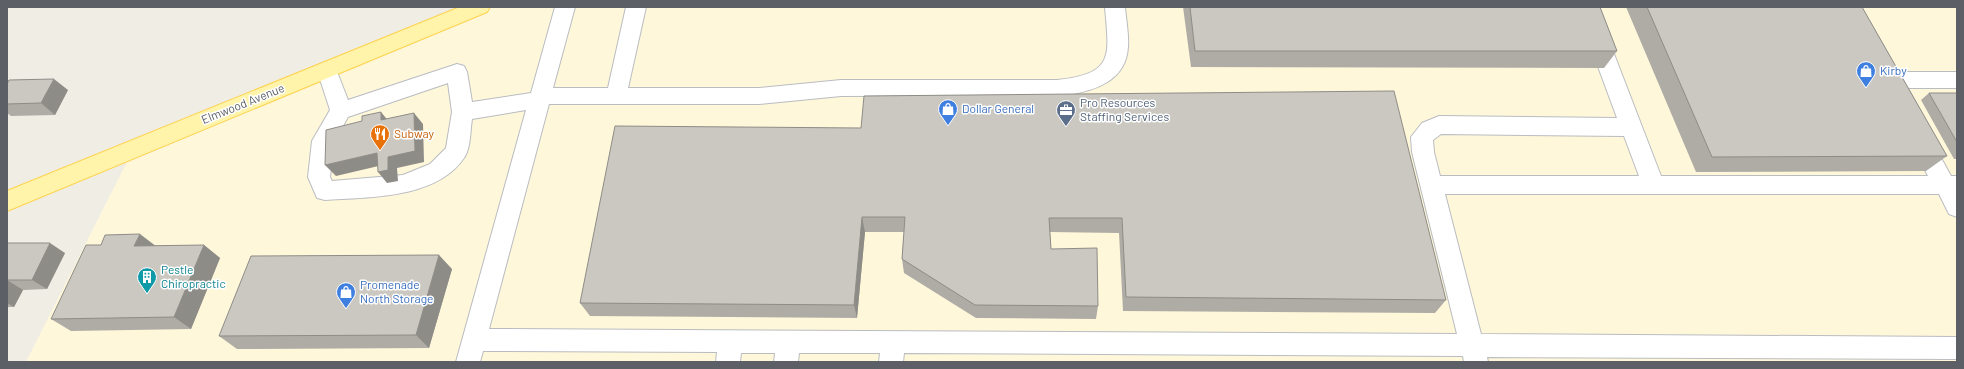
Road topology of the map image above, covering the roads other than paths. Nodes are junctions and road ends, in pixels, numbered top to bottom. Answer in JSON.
{"nodes":[{"id":1,"x":480,"y":7,"type":"edge"},
{"id":2,"x":565,"y":7,"type":"edge"},
{"id":3,"x":636,"y":7,"type":"edge"},
{"id":4,"x":1116,"y":7,"type":"edge"},
{"id":5,"x":1586,"y":7,"type":"edge"},
{"id":6,"x":1877,"y":60,"type":"edge"},
{"id":7,"x":327,"y":70,"type":"junction"},
{"id":8,"x":1888,"y":80,"type":"junction"},
{"id":9,"x":1957,"y":80,"type":"edge"},
{"id":10,"x":616,"y":96,"type":"junction"},
{"id":11,"x":539,"y":98,"type":"junction"},
{"id":12,"x":1900,"y":101,"type":"edge"},
{"id":13,"x":341,"y":111,"type":"junction"},
{"id":14,"x":463,"y":112,"type":"junction"},
{"id":15,"x":1911,"y":122,"type":"edge"},
{"id":16,"x":1631,"y":127,"type":"junction"},
{"id":17,"x":1653,"y":184,"type":"junction"},
{"id":18,"x":1432,"y":185,"type":"junction"},
{"id":19,"x":1951,"y":185,"type":"edge"},
{"id":20,"x":7,"y":201,"type":"edge"},
{"id":21,"x":1957,"y":207,"type":"edge"},
{"id":22,"x":1956,"y":350,"type":"edge"},
{"id":23,"x":471,"y":351,"type":"edge"},
{"id":24,"x":729,"y":352,"type":"edge"},
{"id":25,"x":787,"y":352,"type":"edge"},
{"id":26,"x":892,"y":352,"type":"edge"},
{"id":27,"x":1399,"y":354,"type":"edge"},
{"id":28,"x":1474,"y":354,"type":"edge"},
{"id":29,"x":1547,"y":354,"type":"edge"},
{"id":30,"x":1630,"y":354,"type":"edge"}],
"edges":[{"from":1,"to":7,"type":"main road","name":"Elmwood Avenue"},
{"from":2,"to":11,"type":"lane"},
{"from":3,"to":10,"type":"lane"},
{"from":4,"to":10,"type":"lane"},
{"from":5,"to":16,"type":"lane"},
{"from":6,"to":8,"type":"lane"},
{"from":7,"to":13,"type":"lane"},
{"from":7,"to":20,"type":"main road","name":"Elmwood Avenue"},
{"from":8,"to":9,"type":"lane"},
{"from":8,"to":12,"type":"lane"},
{"from":10,"to":11,"type":"lane"},
{"from":11,"to":14,"type":"lane"},
{"from":11,"to":23,"type":"lane"},
{"from":13,"to":14,"type":"lane"},
{"from":13,"to":14,"type":"lane"},
{"from":15,"to":19,"type":"lane"},
{"from":16,"to":17,"type":"lane"},
{"from":16,"to":18,"type":"lane"},
{"from":17,"to":18,"type":"lane"},
{"from":17,"to":19,"type":"lane"},
{"from":18,"to":28,"type":"lane"},
{"from":19,"to":21,"type":"lane"},
{"from":22,"to":30,"type":"lane"},
{"from":23,"to":24,"type":"lane"},
{"from":24,"to":25,"type":"lane"},
{"from":25,"to":26,"type":"lane"},
{"from":26,"to":27,"type":"lane"},
{"from":27,"to":28,"type":"lane"},
{"from":28,"to":29,"type":"lane"},
{"from":29,"to":30,"type":"lane"}]}
